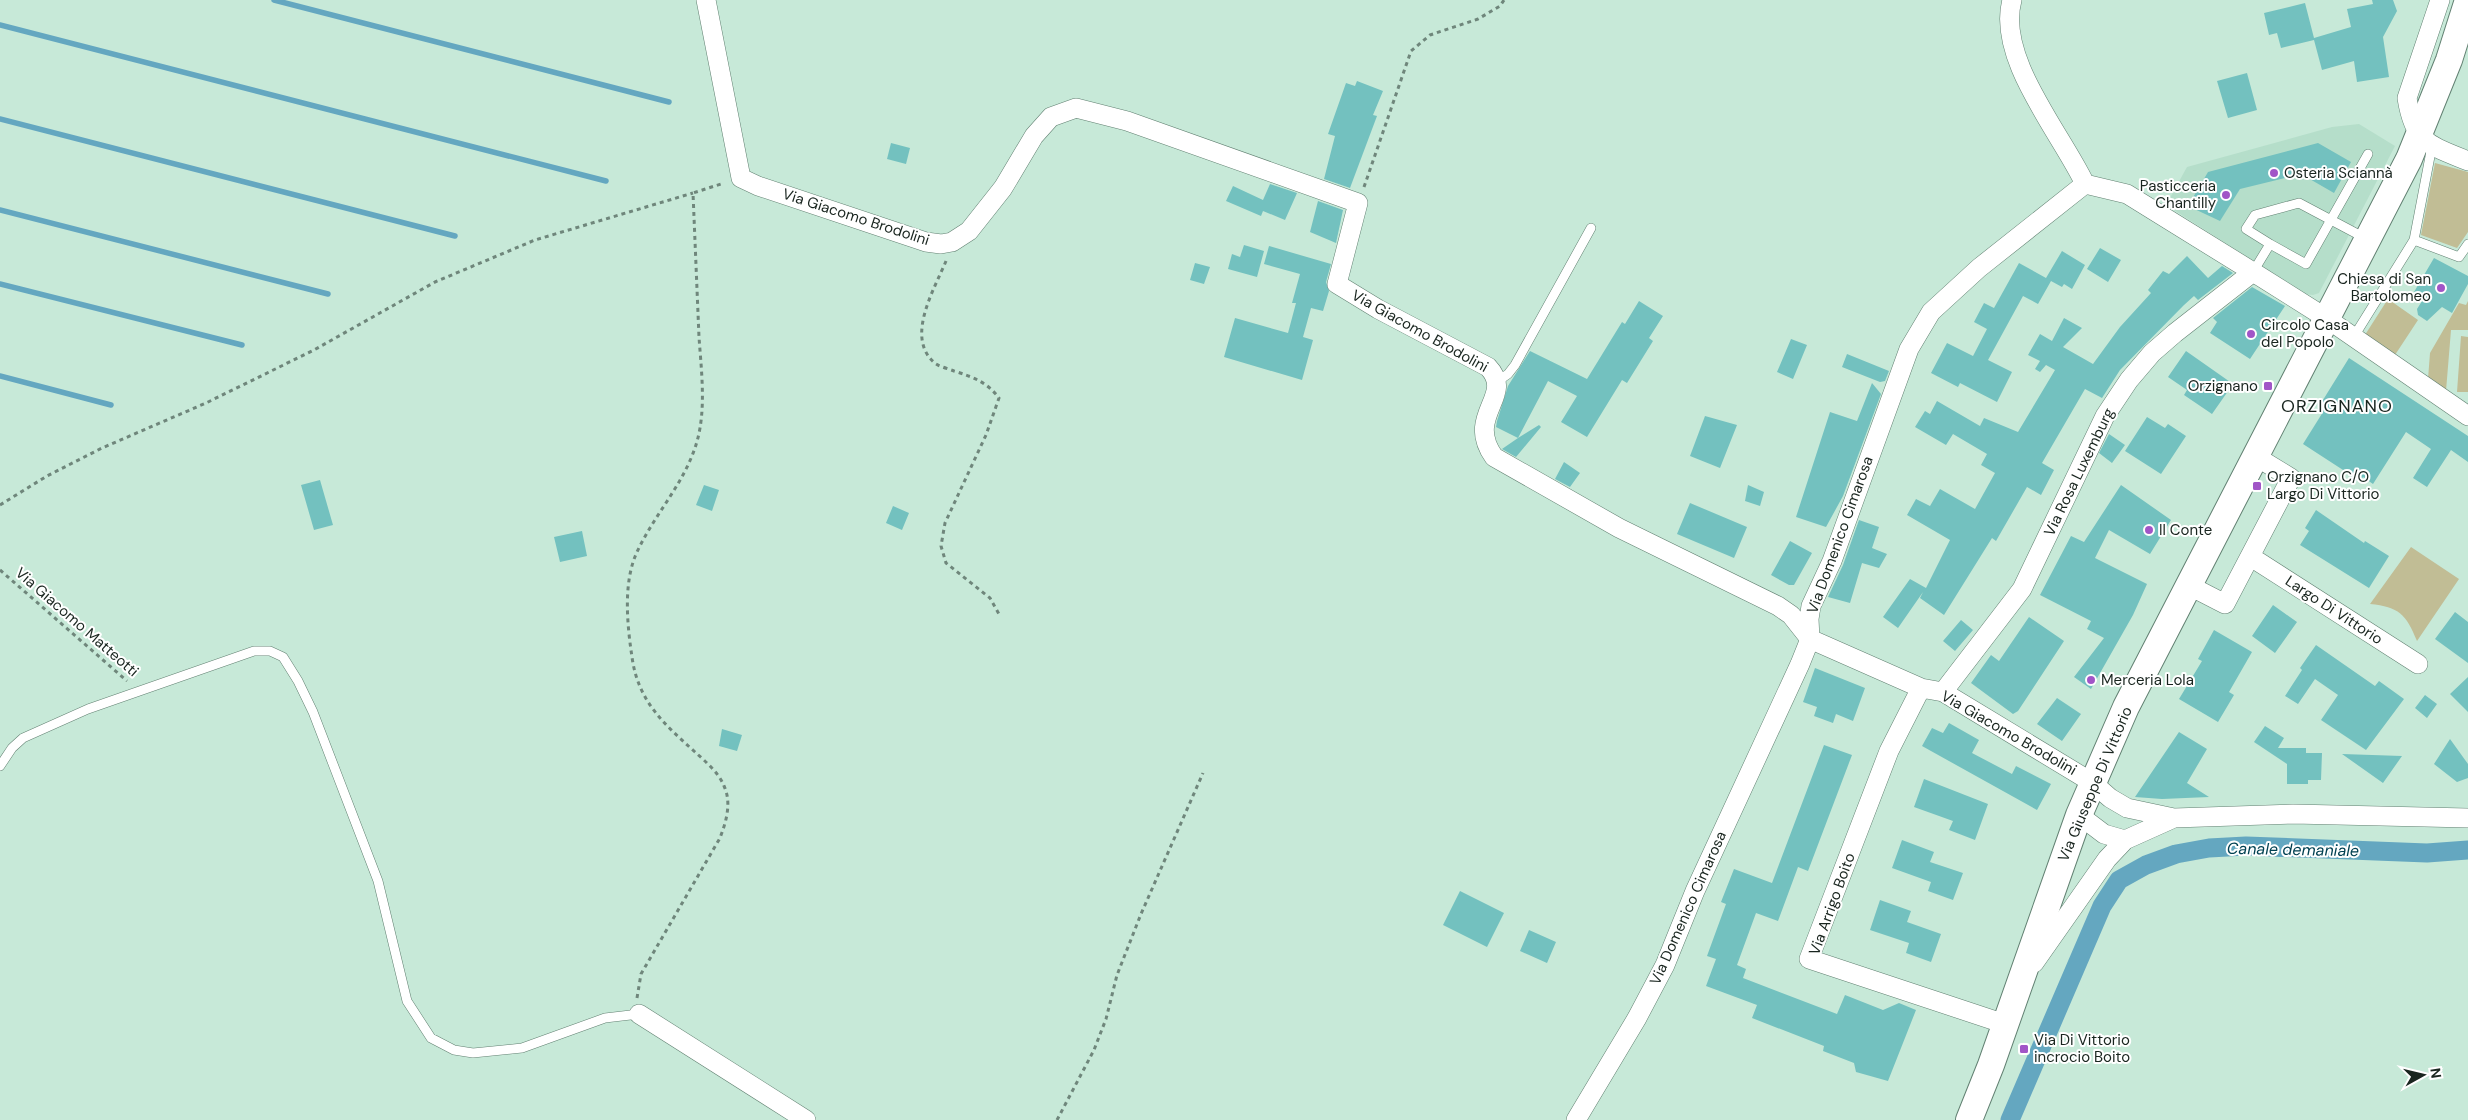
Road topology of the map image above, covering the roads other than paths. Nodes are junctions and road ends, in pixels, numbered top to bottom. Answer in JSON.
{"nodes":[{"id":1,"x":706,"y":0,"type":"edge"},
{"id":2,"x":2012,"y":0,"type":"edge"},
{"id":3,"x":2440,"y":0,"type":"edge"},
{"id":4,"x":2468,"y":0,"type":"edge"},
{"id":5,"x":2426,"y":141,"type":"junction"},
{"id":6,"x":2368,"y":154,"type":"dead end"},
{"id":7,"x":2468,"y":161,"type":"edge"},
{"id":8,"x":2085,"y":184,"type":"junction"},
{"id":9,"x":2331,"y":220,"type":"junction"},
{"id":10,"x":1591,"y":228,"type":"dead end"},
{"id":11,"x":2368,"y":239,"type":"junction"},
{"id":12,"x":2414,"y":240,"type":"junction"},
{"id":13,"x":2270,"y":244,"type":"junction"},
{"id":14,"x":2468,"y":244,"type":"edge"},
{"id":15,"x":2253,"y":272,"type":"junction"},
{"id":16,"x":2326,"y":318,"type":"junction"},
{"id":17,"x":2353,"y":338,"type":"junction"},
{"id":18,"x":1498,"y":381,"type":"junction"},
{"id":19,"x":2468,"y":416,"type":"edge"},
{"id":20,"x":2255,"y":456,"type":"junction"},
{"id":21,"x":2251,"y":557,"type":"junction"},
{"id":22,"x":2188,"y":585,"type":"junction"},
{"id":23,"x":1810,"y":640,"type":"junction"},
{"id":24,"x":2418,"y":664,"type":"dead end"},
{"id":25,"x":1921,"y":688,"type":"junction"},
{"id":26,"x":1943,"y":692,"type":"junction"},
{"id":27,"x":0,"y":766,"type":"edge"},
{"id":28,"x":2094,"y":783,"type":"junction"},
{"id":29,"x":2079,"y":815,"type":"junction"},
{"id":30,"x":2174,"y":818,"type":"junction"},
{"id":31,"x":2468,"y":818,"type":"edge"},
{"id":32,"x":2126,"y":840,"type":"junction"},
{"id":33,"x":2018,"y":987,"type":"junction"},
{"id":34,"x":639,"y":1014,"type":"joint"},
{"id":35,"x":2005,"y":1024,"type":"junction"},
{"id":36,"x":806,"y":1120,"type":"edge"},
{"id":37,"x":1576,"y":1120,"type":"edge"},
{"id":38,"x":1969,"y":1120,"type":"edge"}],
"edges":[{"from":1,"to":18,"type":"street","name":"Via Giacomo Brodolini"},
{"from":2,"to":8,"type":"street"},
{"from":3,"to":5,"type":"street"},
{"from":4,"to":5,"type":"main road","name":"Via Giuseppe Di Vittorio"},
{"from":5,"to":7,"type":"street"},
{"from":5,"to":11,"type":"main road","name":"Via Giuseppe Di Vittorio"},
{"from":5,"to":12,"type":"lane"},
{"from":6,"to":9,"type":"lane"},
{"from":8,"to":15,"type":"street"},
{"from":8,"to":23,"type":"street","name":"Via Domenico Cimarosa"},
{"from":9,"to":11,"type":"lane"},
{"from":9,"to":13,"type":"lane"},
{"from":9,"to":13,"type":"lane"},
{"from":10,"to":18,"type":"lane"},
{"from":11,"to":16,"type":"main road","name":"Via Giuseppe Di Vittorio"},
{"from":12,"to":14,"type":"lane"},
{"from":12,"to":17,"type":"lane"},
{"from":13,"to":15,"type":"lane"},
{"from":15,"to":16,"type":"street"},
{"from":15,"to":26,"type":"street","name":"Via Rosa Luxemburg"},
{"from":16,"to":17,"type":"street"},
{"from":16,"to":20,"type":"main road","name":"Via Giuseppe Di Vittorio"},
{"from":17,"to":19,"type":"street"},
{"from":18,"to":23,"type":"street","name":"Via Giacomo Brodolini"},
{"from":20,"to":21,"type":"street"},
{"from":20,"to":22,"type":"main road","name":"Via Giuseppe Di Vittorio"},
{"from":21,"to":22,"type":"street"},
{"from":21,"to":24,"type":"street","name":"Largo Di Vittorio"},
{"from":22,"to":28,"type":"main road","name":"Via Giuseppe Di Vittorio"},
{"from":23,"to":25,"type":"street","name":"Via Giacomo Brodolini"},
{"from":23,"to":37,"type":"street","name":"Via Domenico Cimarosa"},
{"from":25,"to":26,"type":"street","name":"Via Giacomo Brodolini"},
{"from":25,"to":35,"type":"street","name":"Via Arrigo Boito"},
{"from":26,"to":28,"type":"street","name":"Via Giacomo Brodolini"},
{"from":27,"to":34,"type":"lane"},
{"from":28,"to":29,"type":"main road","name":"Via Giuseppe Di Vittorio"},
{"from":28,"to":30,"type":"street","name":"Via Giacomo Brodolini"},
{"from":29,"to":32,"type":"street"},
{"from":29,"to":33,"type":"main road","name":"Via Giuseppe Di Vittorio"},
{"from":30,"to":31,"type":"street","name":"Via Giacomo Brodolini"},
{"from":30,"to":32,"type":"street"},
{"from":32,"to":33,"type":"street"},
{"from":33,"to":35,"type":"main road","name":"Via Giuseppe Di Vittorio"},
{"from":34,"to":36,"type":"street"},
{"from":35,"to":38,"type":"main road","name":"Via Giuseppe Di Vittorio"}]}
